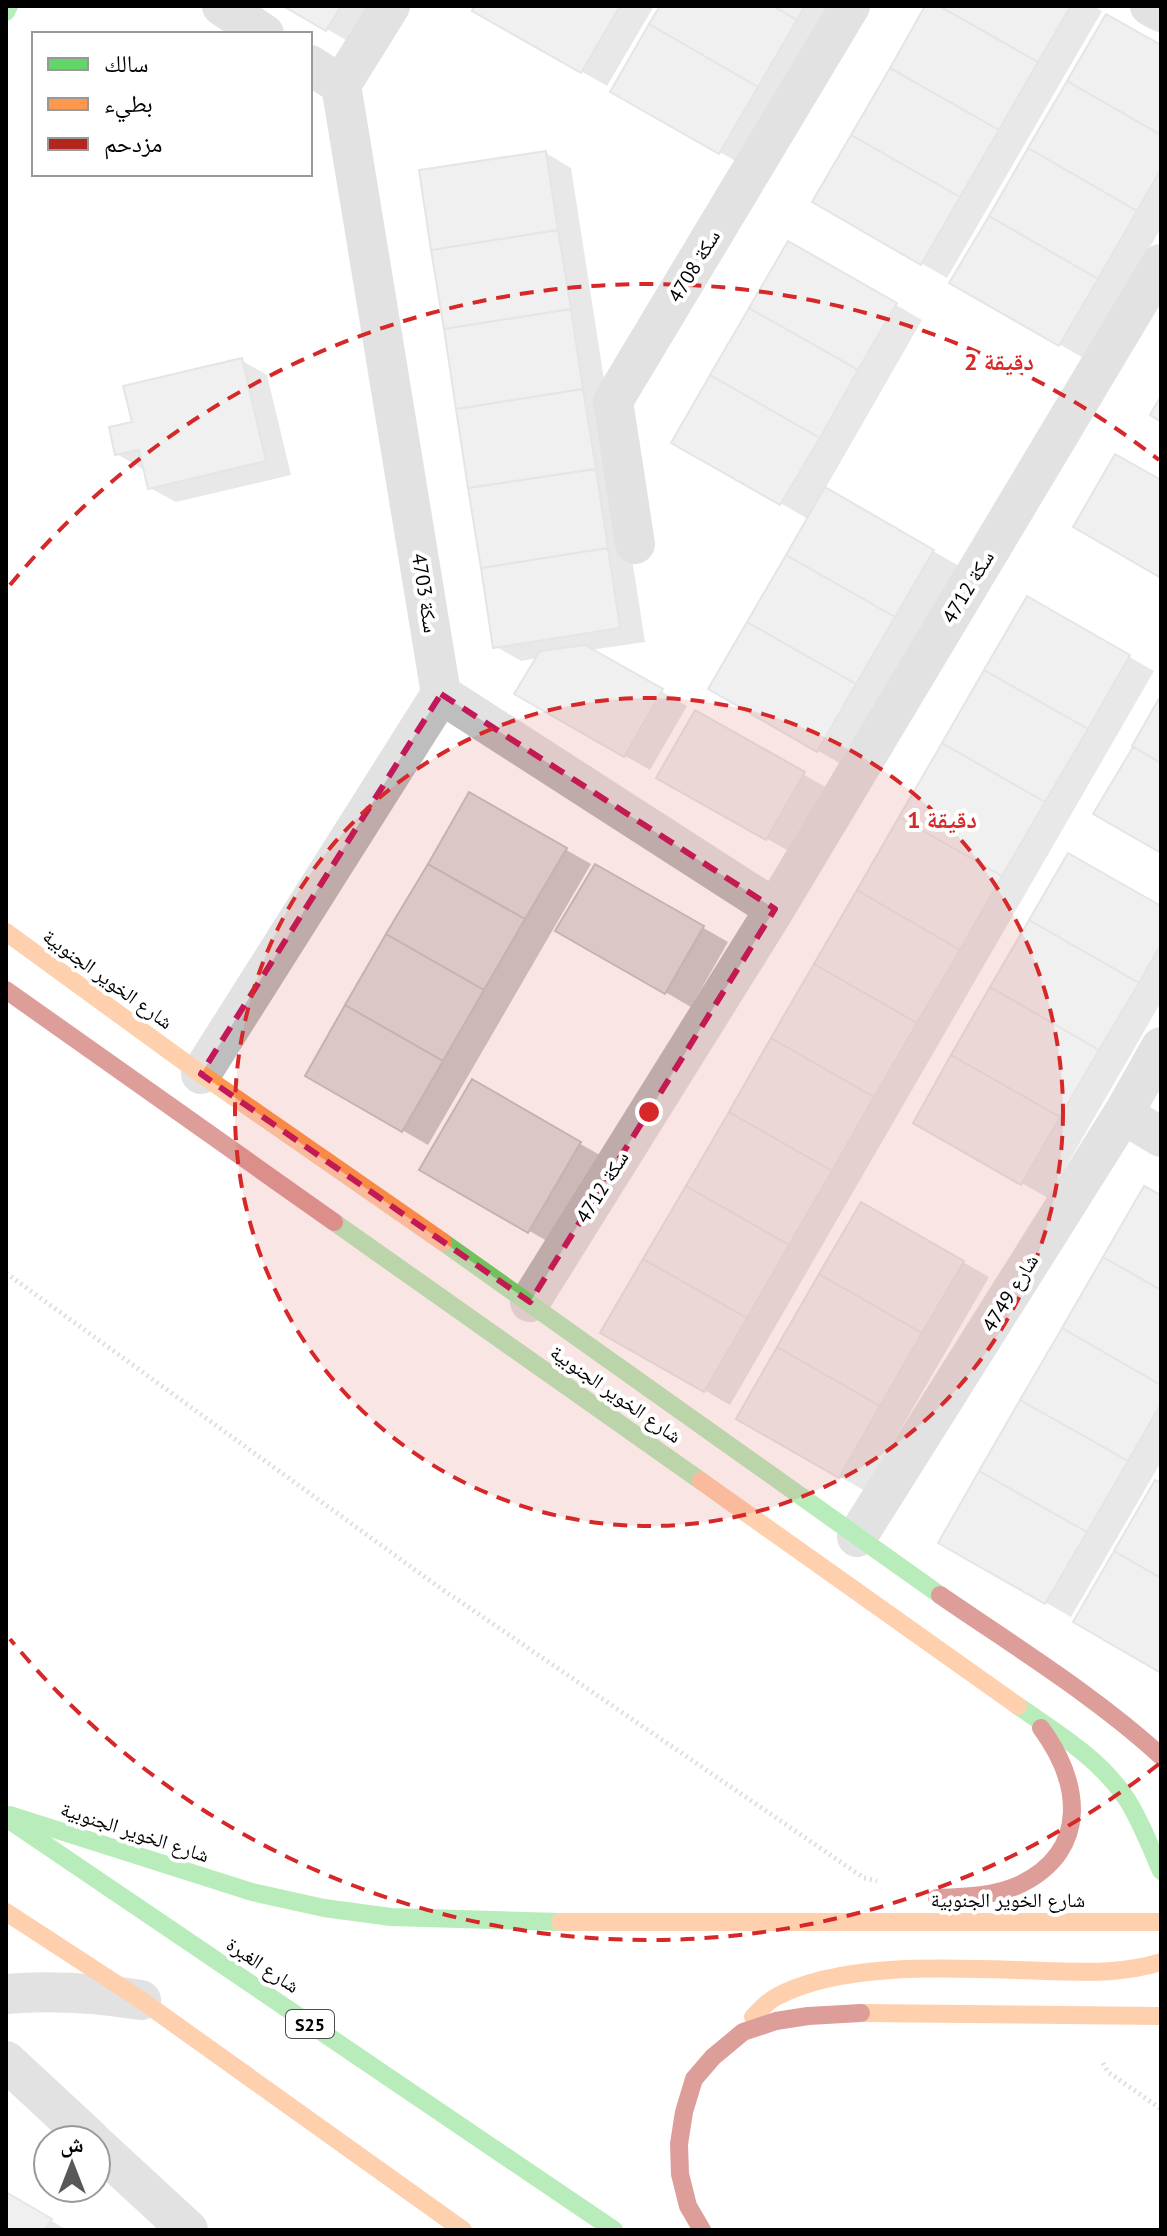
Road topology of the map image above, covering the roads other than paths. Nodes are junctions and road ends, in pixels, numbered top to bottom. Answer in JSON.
{"nodes":[{"id":1,"x":9,"y":6,"type":"edge"},
{"id":2,"x":222,"y":6,"type":"edge"},
{"id":3,"x":390,"y":6,"type":"edge"},
{"id":4,"x":850,"y":6,"type":"edge"},
{"id":5,"x":1150,"y":6,"type":"edge"},
{"id":6,"x":6,"y":12,"type":"edge"},
{"id":7,"x":1161,"y":12,"type":"edge"},
{"id":8,"x":261,"y":32,"type":"edge"},
{"id":9,"x":325,"y":75,"type":"edge"},
{"id":10,"x":1161,"y":264,"type":"edge"},
{"id":11,"x":635,"y":544,"type":"dead end"},
{"id":12,"x":441,"y":694,"type":"junction"},
{"id":13,"x":775,"y":909,"type":"junction"},
{"id":14,"x":6,"y":932,"type":"edge"},
{"id":15,"x":6,"y":990,"type":"edge"},
{"id":16,"x":1161,"y":1047,"type":"edge"},
{"id":17,"x":201,"y":1074,"type":"junction"},
{"id":18,"x":1123,"y":1114,"type":"junction"},
{"id":19,"x":1161,"y":1137,"type":"edge"},
{"id":20,"x":530,"y":1302,"type":"junction"},
{"id":21,"x":857,"y":1537,"type":"junction"},
{"id":22,"x":1017,"y":1704,"type":"junction"},
{"id":23,"x":1161,"y":1756,"type":"edge"},
{"id":24,"x":6,"y":1816,"type":"edge"},
{"id":25,"x":1161,"y":1871,"type":"edge"},
{"id":26,"x":925,"y":1899,"type":"dead end"},
{"id":27,"x":696,"y":1904,"type":"dead end"},
{"id":28,"x":6,"y":1912,"type":"edge"},
{"id":29,"x":603,"y":1922,"type":"junction"},
{"id":30,"x":1161,"y":1922,"type":"edge"},
{"id":31,"x":1161,"y":1962,"type":"edge"},
{"id":32,"x":6,"y":1994,"type":"edge"},
{"id":33,"x":141,"y":2000,"type":"junction"},
{"id":34,"x":1161,"y":2016,"type":"edge"},
{"id":35,"x":743,"y":2032,"type":"junction"},
{"id":36,"x":6,"y":2061,"type":"edge"},
{"id":37,"x":74,"y":2124,"type":"edge"},
{"id":38,"x":112,"y":2160,"type":"edge"},
{"id":39,"x":188,"y":2230,"type":"edge"},
{"id":40,"x":463,"y":2230,"type":"edge"},
{"id":41,"x":614,"y":2230,"type":"edge"},
{"id":42,"x":702,"y":2230,"type":"edge"}],
"edges":[{"from":1,"to":6,"type":"street"},
{"from":2,"to":8,"type":"street"},
{"from":3,"to":9,"type":"street"},
{"from":4,"to":11,"type":"street","name":"سكة 4708"},
{"from":5,"to":7,"type":"street"},
{"from":9,"to":12,"type":"street","name":"4703 سكة"},
{"from":10,"to":13,"type":"street","name":"سكة 4712"},
{"from":12,"to":13,"type":"street"},
{"from":12,"to":17,"type":"street"},
{"from":13,"to":20,"type":"street","name":"سكة 4712"},
{"from":14,"to":17,"type":"street","name":"شارع الخوير الجنوبية"},
{"from":15,"to":22,"type":"street","name":"شارع الخوير الجنوبية"},
{"from":16,"to":18,"type":"street","name":"4749 شارع"},
{"from":17,"to":20,"type":"street","name":"شارع الخوير الجنوبية"},
{"from":18,"to":19,"type":"street"},
{"from":18,"to":21,"type":"street","name":"4749 شارع"},
{"from":20,"to":21,"type":"street","name":"شارع الخوير الجنوبية"},
{"from":21,"to":23,"type":"street","name":"شارع الخوير الجنوبية"},
{"from":22,"to":25,"type":"street","name":"شارع الخوير الجنوبية"},
{"from":22,"to":26,"type":"street"},
{"from":24,"to":29,"type":"street","name":"شارع الخوير الجنوبية"},
{"from":24,"to":41,"type":"street","name":"شارع الغبرة","number":"S25"},
{"from":27,"to":29,"type":"street"},
{"from":28,"to":33,"type":"street"},
{"from":29,"to":30,"type":"street","name":"شارع الخوير الجنوبية"},
{"from":31,"to":35,"type":"street"},
{"from":32,"to":33,"type":"street"},
{"from":33,"to":40,"type":"street"},
{"from":34,"to":35,"type":"street"},
{"from":35,"to":42,"type":"street"},
{"from":36,"to":37,"type":"street"},
{"from":38,"to":39,"type":"street"}]}
